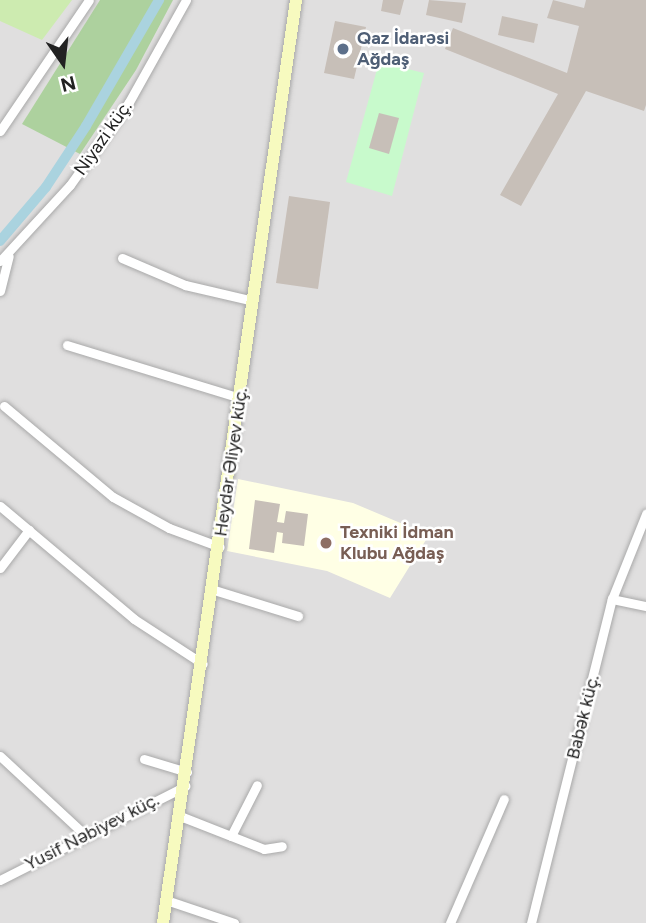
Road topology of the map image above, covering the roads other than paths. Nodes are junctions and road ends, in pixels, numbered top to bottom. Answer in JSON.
{"nodes":[{"id":1,"x":89,"y":0,"type":"edge"},
{"id":2,"x":186,"y":0,"type":"edge"},
{"id":3,"x":296,"y":0,"type":"edge"},
{"id":4,"x":0,"y":131,"type":"edge"},
{"id":5,"x":122,"y":258,"type":"dead end"},
{"id":6,"x":4,"y":259,"type":"edge"},
{"id":7,"x":0,"y":291,"type":"edge"},
{"id":8,"x":253,"y":301,"type":"junction"},
{"id":9,"x":67,"y":345,"type":"dead end"},
{"id":10,"x":240,"y":398,"type":"junction"},
{"id":11,"x":4,"y":406,"type":"dead end"},
{"id":12,"x":0,"y":506,"type":"edge"},
{"id":13,"x":646,"y":514,"type":"edge"},
{"id":14,"x":29,"y":530,"type":"junction"},
{"id":15,"x":220,"y":547,"type":"junction"},
{"id":16,"x":0,"y":568,"type":"edge"},
{"id":17,"x":214,"y":590,"type":"junction"},
{"id":18,"x":612,"y":599,"type":"junction"},
{"id":19,"x":646,"y":606,"type":"edge"},
{"id":20,"x":298,"y":616,"type":"dead end"},
{"id":21,"x":203,"y":664,"type":"junction"},
{"id":22,"x":0,"y":755,"type":"edge"},
{"id":23,"x":144,"y":759,"type":"dead end"},
{"id":24,"x":187,"y":772,"type":"junction"},
{"id":25,"x":257,"y":785,"type":"dead end"},
{"id":26,"x":185,"y":786,"type":"junction"},
{"id":27,"x":504,"y":799,"type":"dead end"},
{"id":28,"x":180,"y":816,"type":"junction"},
{"id":29,"x":84,"y":834,"type":"junction"},
{"id":30,"x":231,"y":836,"type":"junction"},
{"id":31,"x":282,"y":845,"type":"dead end"},
{"id":32,"x":0,"y":880,"type":"edge"},
{"id":33,"x":166,"y":900,"type":"junction"},
{"id":34,"x":163,"y":923,"type":"edge"},
{"id":35,"x":234,"y":923,"type":"edge"},
{"id":36,"x":450,"y":923,"type":"edge"},
{"id":37,"x":531,"y":923,"type":"edge"}],
"edges":[{"from":1,"to":4,"type":"street"},
{"from":2,"to":6,"type":"street","name":"Niyazi küç."},
{"from":3,"to":8,"type":"main road","name":"Heydər Əliyev küç."},
{"from":5,"to":8,"type":"street"},
{"from":6,"to":7,"type":"street"},
{"from":8,"to":10,"type":"main road","name":"Heydər Əliyev küç."},
{"from":9,"to":10,"type":"street"},
{"from":10,"to":15,"type":"main road","name":"Heydər Əliyev küç."},
{"from":11,"to":15,"type":"street"},
{"from":12,"to":14,"type":"street"},
{"from":13,"to":18,"type":"street","name":"Babək küç."},
{"from":14,"to":16,"type":"street"},
{"from":14,"to":21,"type":"street"},
{"from":15,"to":17,"type":"main road","name":"Heydər Əliyev küç."},
{"from":17,"to":20,"type":"street"},
{"from":17,"to":21,"type":"main road","name":"Heydər Əliyev küç."},
{"from":18,"to":19,"type":"street"},
{"from":18,"to":37,"type":"street","name":"Babək küç."},
{"from":21,"to":24,"type":"main road","name":"Heydər Əliyev küç."},
{"from":22,"to":29,"type":"street"},
{"from":23,"to":24,"type":"street"},
{"from":24,"to":26,"type":"main road","name":"Heydər Əliyev küç."},
{"from":25,"to":30,"type":"street"},
{"from":26,"to":28,"type":"main road","name":"Heydər Əliyev küç."},
{"from":26,"to":29,"type":"street","name":"Yusif Nəbiyev küç."},
{"from":27,"to":36,"type":"street"},
{"from":28,"to":30,"type":"street"},
{"from":28,"to":33,"type":"main road","name":"Heydər Əliyev küç."},
{"from":29,"to":32,"type":"street","name":"Yusif Nəbiyev küç."},
{"from":30,"to":31,"type":"street"},
{"from":33,"to":34,"type":"main road","name":"Heydər Əliyev küç."},
{"from":33,"to":35,"type":"street"}]}
